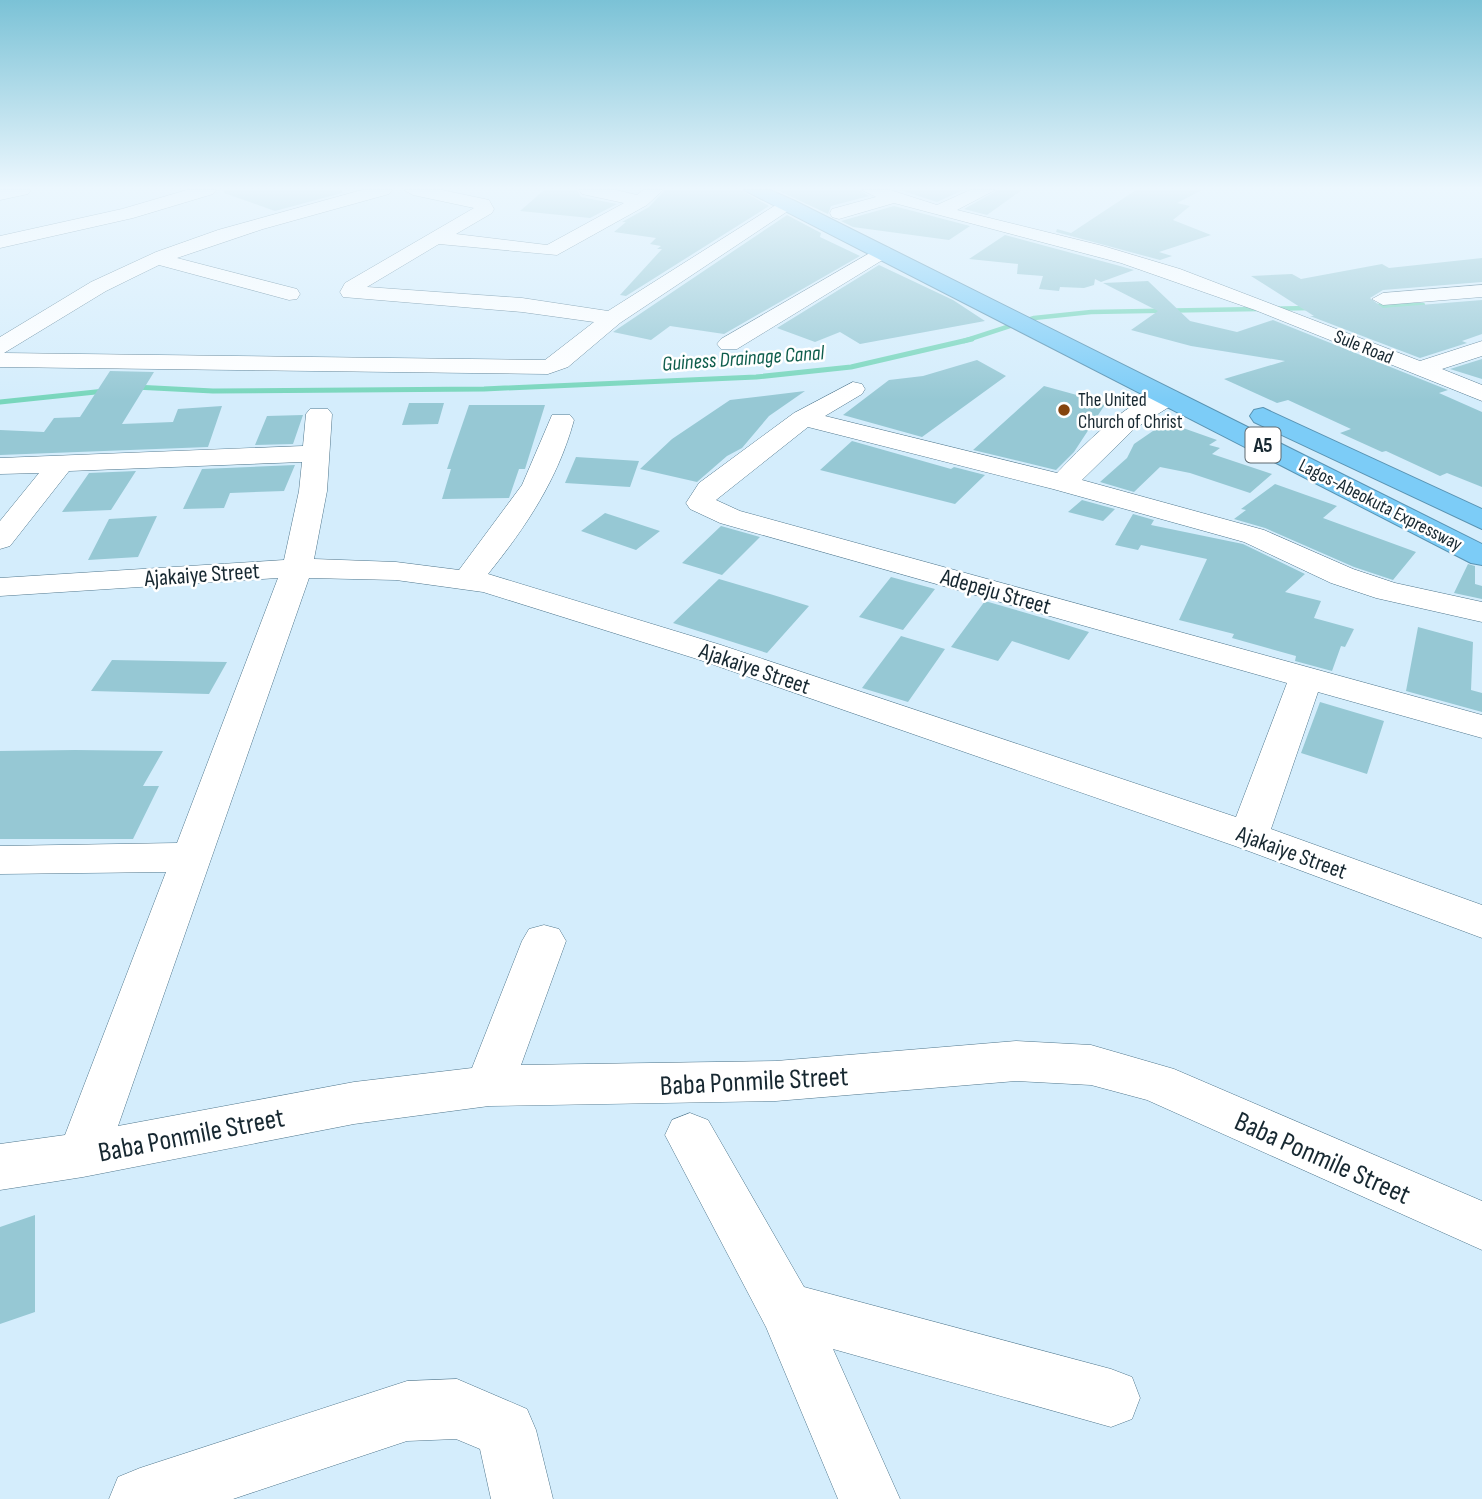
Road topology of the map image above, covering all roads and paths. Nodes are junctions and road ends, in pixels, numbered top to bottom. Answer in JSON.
{"nodes":[{"id":1,"x":157,"y":260,"type":"edge"},
{"id":2,"x":163,"y":260,"type":"edge"},
{"id":3,"x":400,"y":260,"type":"edge"},
{"id":4,"x":696,"y":260,"type":"edge"},
{"id":5,"x":869,"y":260,"type":"edge"},
{"id":6,"x":898,"y":260,"type":"edge"},
{"id":7,"x":1129,"y":260,"type":"edge"},
{"id":8,"x":1482,"y":291,"type":"edge"},
{"id":9,"x":289,"y":294,"type":"dead end"},
{"id":10,"x":1383,"y":299,"type":"dead end"},
{"id":11,"x":1032,"y":304,"type":"dead end"},
{"id":12,"x":612,"y":318,"type":"junction"},
{"id":13,"x":729,"y":344,"type":"dead end"},
{"id":14,"x":0,"y":347,"type":"edge"},
{"id":15,"x":1482,"y":348,"type":"edge"},
{"id":16,"x":0,"y":360,"type":"edge"},
{"id":17,"x":1419,"y":369,"type":"junction"},
{"id":18,"x":853,"y":388,"type":"dead end"},
{"id":19,"x":1482,"y":394,"type":"edge"},
{"id":20,"x":1168,"y":397,"type":"junction"},
{"id":21,"x":319,"y":414,"type":"dead end"},
{"id":22,"x":803,"y":418,"type":"junction"},
{"id":23,"x":561,"y":420,"type":"dead end"},
{"id":24,"x":316,"y":453,"type":"junction"},
{"id":25,"x":61,"y":463,"type":"junction"},
{"id":26,"x":0,"y":466,"type":"edge"},
{"id":27,"x":1063,"y":483,"type":"junction"},
{"id":28,"x":1482,"y":520,"type":"edge"},
{"id":29,"x":0,"y":540,"type":"edge"},
{"id":30,"x":1482,"y":556,"type":"edge"},
{"id":31,"x":297,"y":568,"type":"junction"},
{"id":32,"x":467,"y":580,"type":"junction"},
{"id":33,"x":0,"y":587,"type":"edge"},
{"id":34,"x":1482,"y":612,"type":"edge"},
{"id":35,"x":1306,"y":678,"type":"junction"},
{"id":36,"x":1482,"y":727,"type":"edge"},
{"id":37,"x":1249,"y":836,"type":"junction"},
{"id":38,"x":191,"y":857,"type":"junction"},
{"id":39,"x":0,"y":860,"type":"edge"},
{"id":40,"x":1482,"y":922,"type":"edge"},
{"id":41,"x":544,"y":941,"type":"dead end"},
{"id":42,"x":489,"y":1086,"type":"junction"},
{"id":43,"x":690,"y":1135,"type":"dead end"},
{"id":44,"x":83,"y":1155,"type":"junction"},
{"id":45,"x":0,"y":1167,"type":"edge"},
{"id":46,"x":1482,"y":1226,"type":"edge"},
{"id":47,"x":786,"y":1309,"type":"junction"},
{"id":48,"x":1111,"y":1398,"type":"dead end"},
{"id":49,"x":141,"y":1499,"type":"edge"},
{"id":50,"x":522,"y":1499,"type":"edge"},
{"id":51,"x":869,"y":1499,"type":"edge"}],
"edges":[{"from":1,"to":14,"type":"street"},
{"from":2,"to":9,"type":"street"},
{"from":3,"to":12,"type":"street"},
{"from":4,"to":12,"type":"street"},
{"from":5,"to":13,"type":"street"},
{"from":6,"to":20,"type":"highway","name":"Lagos-Abeokuta Expressway","number":"A5"},
{"from":7,"to":17,"type":"street","name":"Sule Road"},
{"from":8,"to":10,"type":"street"},
{"from":11,"to":28,"type":"highway","name":"Lagos-Abeokuta Expressway","number":"A5"},
{"from":12,"to":16,"type":"street"},
{"from":15,"to":17,"type":"street"},
{"from":17,"to":19,"type":"street","name":"Sule Road"},
{"from":18,"to":22,"type":"street","name":"Adepeju Street"},
{"from":20,"to":27,"type":"street"},
{"from":20,"to":30,"type":"highway","name":"Lagos-Abeokuta Expressway","number":"A5"},
{"from":21,"to":24,"type":"street"},
{"from":22,"to":27,"type":"street"},
{"from":22,"to":35,"type":"street","name":"Adepeju Street"},
{"from":23,"to":32,"type":"street"},
{"from":24,"to":25,"type":"street"},
{"from":24,"to":31,"type":"street"},
{"from":25,"to":26,"type":"street"},
{"from":25,"to":29,"type":"street"},
{"from":27,"to":34,"type":"street"},
{"from":31,"to":32,"type":"street","name":"Ajakaiye Street"},
{"from":31,"to":33,"type":"street","name":"Ajakaiye Street"},
{"from":31,"to":38,"type":"street"},
{"from":32,"to":37,"type":"street","name":"Ajakaiye Street"},
{"from":35,"to":36,"type":"street","name":"Adepeju Street"},
{"from":35,"to":37,"type":"street"},
{"from":37,"to":40,"type":"street","name":"Ajakaiye Street"},
{"from":38,"to":39,"type":"street"},
{"from":38,"to":44,"type":"street"},
{"from":41,"to":42,"type":"street"},
{"from":42,"to":44,"type":"street","name":"Baba Ponmile Street"},
{"from":42,"to":46,"type":"street","name":"Baba Ponmile Street"},
{"from":43,"to":47,"type":"street"},
{"from":44,"to":45,"type":"street","name":"Baba Ponmile Street"},
{"from":47,"to":48,"type":"street"},
{"from":47,"to":51,"type":"street"},
{"from":49,"to":50,"type":"street"}]}
